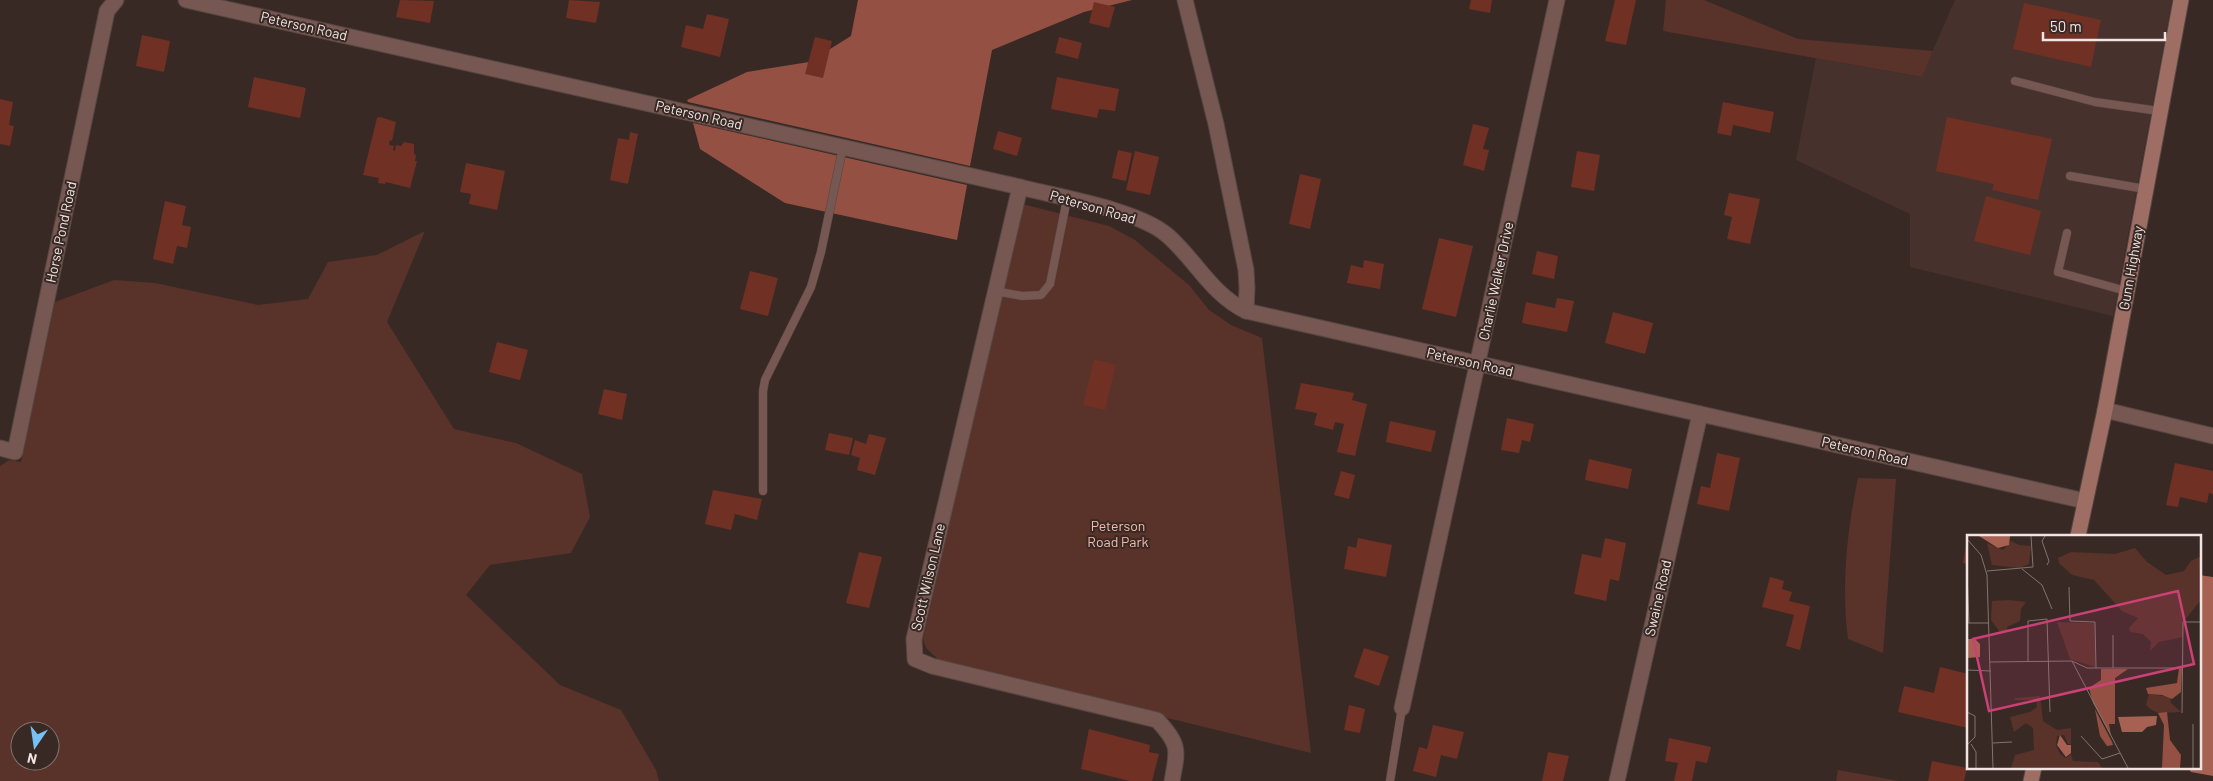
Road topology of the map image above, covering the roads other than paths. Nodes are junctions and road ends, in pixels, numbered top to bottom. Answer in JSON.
{"nodes":[{"id":1,"x":116,"y":0,"type":"edge"},
{"id":2,"x":186,"y":0,"type":"edge"},
{"id":3,"x":1185,"y":0,"type":"edge"},
{"id":4,"x":1557,"y":0,"type":"edge"},
{"id":5,"x":2181,"y":0,"type":"edge"},
{"id":6,"x":2015,"y":81,"type":"dead end"},
{"id":7,"x":2159,"y":111,"type":"junction"},
{"id":8,"x":842,"y":147,"type":"junction"},
{"id":9,"x":2070,"y":176,"type":"dead end"},
{"id":10,"x":1020,"y":187,"type":"junction"},
{"id":11,"x":2145,"y":189,"type":"junction"},
{"id":12,"x":1067,"y":199,"type":"junction"},
{"id":13,"x":2067,"y":233,"type":"dead end"},
{"id":14,"x":996,"y":291,"type":"junction"},
{"id":15,"x":2126,"y":291,"type":"junction"},
{"id":16,"x":1246,"y":311,"type":"junction"},
{"id":17,"x":1478,"y":365,"type":"junction"},
{"id":18,"x":2105,"y":410,"type":"junction"},
{"id":19,"x":1700,"y":414,"type":"junction"},
{"id":20,"x":2213,"y":436,"type":"edge"},
{"id":21,"x":0,"y":448,"type":"edge"},
{"id":22,"x":764,"y":490,"type":"dead end"},
{"id":23,"x":2085,"y":501,"type":"junction"},
{"id":24,"x":2078,"y":535,"type":"edge"},
{"id":25,"x":1402,"y":708,"type":"joint"},
{"id":26,"x":2034,"y":768,"type":"edge"},
{"id":27,"x":1172,"y":781,"type":"edge"},
{"id":28,"x":1390,"y":781,"type":"edge"},
{"id":29,"x":1617,"y":781,"type":"edge"},
{"id":30,"x":2031,"y":781,"type":"edge"}],
"edges":[{"from":1,"to":21,"type":"street","name":"Horse Pond Road"},
{"from":2,"to":8,"type":"street","name":"Peterson Road"},
{"from":3,"to":16,"type":"street"},
{"from":4,"to":17,"type":"street","name":"Charlie Walker Drive"},
{"from":5,"to":7,"type":"main road","name":"Gunn Highway"},
{"from":6,"to":7,"type":"lane"},
{"from":7,"to":11,"type":"main road","name":"Gunn Highway"},
{"from":8,"to":10,"type":"street","name":"Peterson Road"},
{"from":8,"to":22,"type":"lane"},
{"from":9,"to":11,"type":"lane"},
{"from":10,"to":12,"type":"street","name":"Peterson Road"},
{"from":10,"to":14,"type":"street","name":"Scott Wilson Lane"},
{"from":11,"to":15,"type":"main road","name":"Gunn Highway"},
{"from":12,"to":14,"type":"lane"},
{"from":12,"to":16,"type":"street","name":"Peterson Road"},
{"from":13,"to":15,"type":"lane"},
{"from":14,"to":27,"type":"street","name":"Scott Wilson Lane"},
{"from":15,"to":18,"type":"main road","name":"Gunn Highway"},
{"from":16,"to":17,"type":"street","name":"Peterson Road"},
{"from":17,"to":19,"type":"street","name":"Peterson Road"},
{"from":17,"to":25,"type":"street","name":"Charlie Walker Drive"},
{"from":18,"to":20,"type":"street"},
{"from":18,"to":23,"type":"main road","name":"Gunn Highway"},
{"from":19,"to":23,"type":"street","name":"Peterson Road"},
{"from":19,"to":29,"type":"street","name":"Swaine Road"},
{"from":23,"to":24,"type":"main road","name":"Gunn Highway"},
{"from":25,"to":28,"type":"lane"},
{"from":26,"to":30,"type":"main road"}]}
